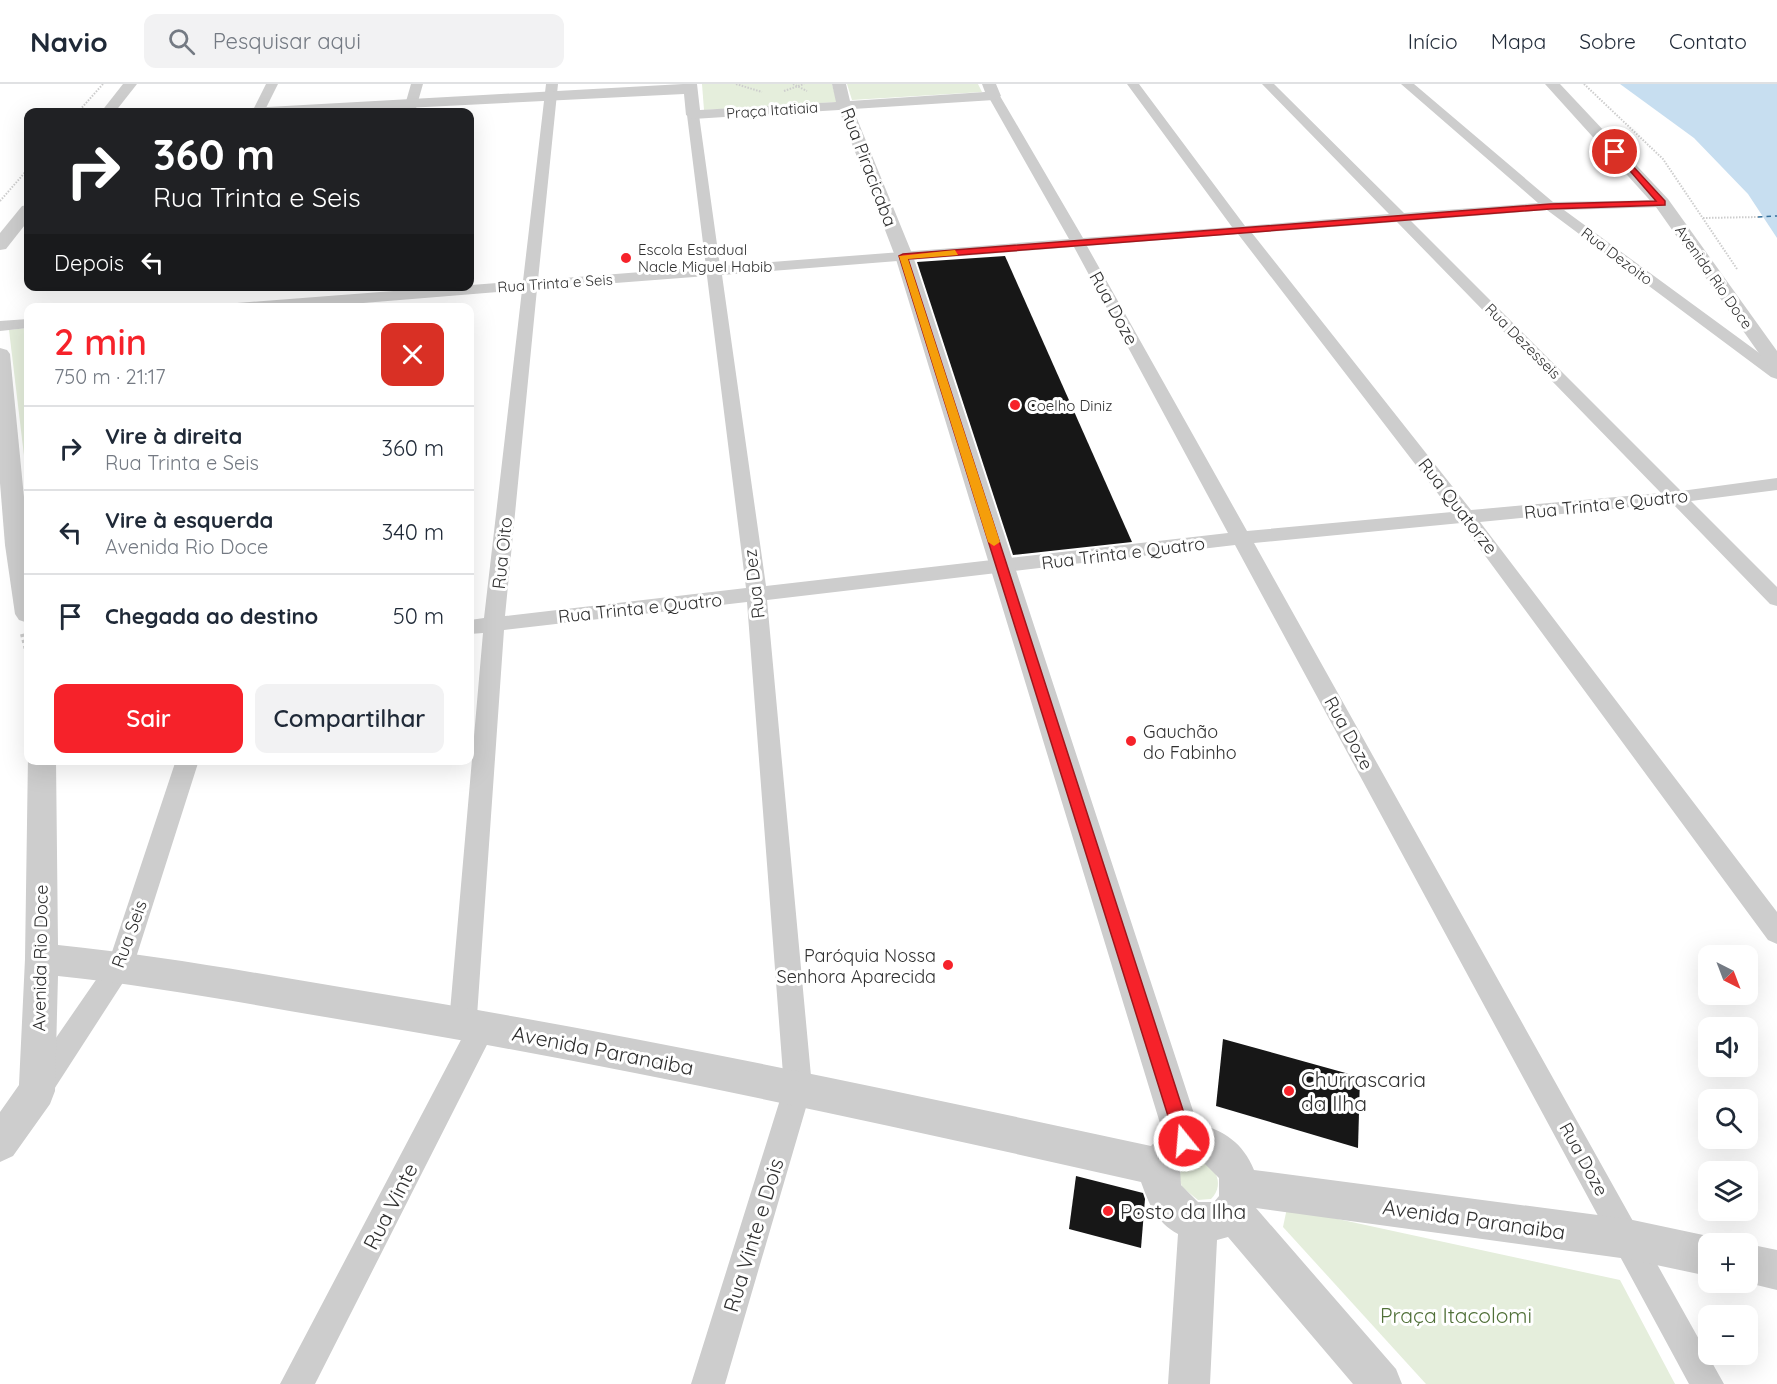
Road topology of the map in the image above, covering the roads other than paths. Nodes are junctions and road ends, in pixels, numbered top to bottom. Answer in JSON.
{"nodes":[{"id":1,"x":130,"y":84,"type":"edge"},
{"id":2,"x":272,"y":84,"type":"edge"},
{"id":3,"x":417,"y":84,"type":"edge"},
{"id":4,"x":1133,"y":84,"type":"edge"},
{"id":5,"x":1268,"y":84,"type":"edge"},
{"id":6,"x":1407,"y":84,"type":"edge"},
{"id":7,"x":1552,"y":84,"type":"edge"},
{"id":8,"x":690,"y":87,"type":"edge"},
{"id":9,"x":551,"y":90,"type":"edge"},
{"id":10,"x":992,"y":90,"type":"edge"},
{"id":11,"x":841,"y":94,"type":"edge"},
{"id":12,"x":111,"y":108,"type":"edge"},
{"id":13,"x":260,"y":108,"type":"edge"},
{"id":14,"x":411,"y":108,"type":"edge"},
{"id":15,"x":693,"y":115,"type":"junction"},
{"id":16,"x":1662,"y":203,"type":"junction"},
{"id":17,"x":1550,"y":206,"type":"junction"},
{"id":18,"x":24,"y":215,"type":"edge"},
{"id":19,"x":1401,"y":218,"type":"junction"},
{"id":20,"x":1241,"y":229,"type":"junction"},
{"id":21,"x":1079,"y":244,"type":"junction"},
{"id":22,"x":0,"y":245,"type":"edge"},
{"id":23,"x":903,"y":256,"type":"junction"},
{"id":24,"x":712,"y":271,"type":"junction"},
{"id":25,"x":531,"y":285,"type":"junction"},
{"id":26,"x":474,"y":289,"type":"edge"},
{"id":27,"x":446,"y":291,"type":"edge"},
{"id":28,"x":347,"y":298,"type":"edge"},
{"id":29,"x":292,"y":303,"type":"edge"},
{"id":30,"x":24,"y":324,"type":"edge"},
{"id":31,"x":0,"y":326,"type":"edge"},
{"id":32,"x":0,"y":354,"type":"edge"},
{"id":33,"x":1777,"y":365,"type":"edge"},
{"id":34,"x":1777,"y":374,"type":"edge"},
{"id":35,"x":1777,"y":484,"type":"edge"},
{"id":36,"x":1677,"y":497,"type":"junction"},
{"id":37,"x":1467,"y":518,"type":"junction"},
{"id":38,"x":23,"y":535,"type":"edge"},
{"id":39,"x":1242,"y":538,"type":"junction"},
{"id":40,"x":24,"y":551,"type":"edge"},
{"id":41,"x":1002,"y":568,"type":"junction"},
{"id":42,"x":757,"y":594,"type":"junction"},
{"id":43,"x":1777,"y":599,"type":"edge"},
{"id":44,"x":494,"y":624,"type":"junction"},
{"id":45,"x":474,"y":626,"type":"edge"},
{"id":46,"x":40,"y":765,"type":"edge"},
{"id":47,"x":186,"y":765,"type":"edge"},
{"id":48,"x":1777,"y":932,"type":"edge"},
{"id":49,"x":42,"y":959,"type":"junction"},
{"id":50,"x":120,"y":967,"type":"junction"},
{"id":51,"x":473,"y":1025,"type":"junction"},
{"id":52,"x":798,"y":1087,"type":"junction"},
{"id":53,"x":37,"y":1090,"type":"junction"},
{"id":54,"x":0,"y":1143,"type":"edge"},
{"id":55,"x":1172,"y":1154,"type":"junction"},
{"id":56,"x":1223,"y":1207,"type":"junction"},
{"id":57,"x":1628,"y":1239,"type":"junction"},
{"id":58,"x":1698,"y":1254,"type":"edge"},
{"id":59,"x":1758,"y":1266,"type":"edge"},
{"id":60,"x":1777,"y":1270,"type":"edge"},
{"id":61,"x":297,"y":1384,"type":"edge"},
{"id":62,"x":708,"y":1384,"type":"edge"},
{"id":63,"x":1189,"y":1384,"type":"edge"},
{"id":64,"x":1381,"y":1384,"type":"edge"},
{"id":65,"x":1707,"y":1384,"type":"edge"}],
"edges":[{"from":1,"to":12,"type":"street"},
{"from":2,"to":13,"type":"street"},
{"from":3,"to":14,"type":"street"},
{"from":4,"to":20,"type":"street","name":"Rua Quatorze"},
{"from":5,"to":19,"type":"street","name":"Rua Dezesseis"},
{"from":6,"to":17,"type":"street","name":"Rua Dezoito"},
{"from":7,"to":16,"type":"street","name":"Avenida Rio Doce"},
{"from":8,"to":9,"type":"street"},
{"from":8,"to":15,"type":"street","name":"Rua Dez"},
{"from":9,"to":14,"type":"street"},
{"from":9,"to":25,"type":"street","name":"Rua Oito"},
{"from":10,"to":11,"type":"street","name":"Praça Itatiaia"},
{"from":10,"to":21,"type":"street","name":"Rua Doze"},
{"from":11,"to":15,"type":"street","name":"Praça Itatiaia"},
{"from":11,"to":23,"type":"street","name":"Rua Piracicaba"},
{"from":15,"to":24,"type":"street","name":"Rua Dez"},
{"from":16,"to":17,"type":"street","name":"Rua Trinta e Seis"},
{"from":16,"to":33,"type":"street","name":"Avenida Rio Doce"},
{"from":17,"to":19,"type":"street","name":"Rua Trinta e Seis"},
{"from":17,"to":34,"type":"street","name":"Rua Dezoito"},
{"from":18,"to":22,"type":"street"},
{"from":19,"to":20,"type":"street","name":"Rua Trinta e Seis"},
{"from":19,"to":36,"type":"street","name":"Rua Dezesseis"},
{"from":20,"to":21,"type":"street","name":"Rua Trinta e Seis"},
{"from":20,"to":37,"type":"street","name":"Rua Quatorze"},
{"from":21,"to":23,"type":"street","name":"Rua Trinta e Seis"},
{"from":21,"to":39,"type":"street","name":"Rua Doze"},
{"from":23,"to":24,"type":"street","name":"Rua Trinta e Seis"},
{"from":23,"to":41,"type":"street","name":"Rua Piracicaba"},
{"from":24,"to":25,"type":"street","name":"Rua Trinta e Seis"},
{"from":24,"to":42,"type":"street","name":"Rua Dez"},
{"from":25,"to":26,"type":"street","name":"Rua Trinta e Seis"},
{"from":25,"to":44,"type":"street","name":"Rua Oito"},
{"from":27,"to":28,"type":"street","name":"Rua Trinta e Seis"},
{"from":28,"to":29,"type":"street","name":"Rua Trinta e Seis"},
{"from":30,"to":31,"type":"street"},
{"from":32,"to":38,"type":"street"},
{"from":35,"to":36,"type":"street","name":"Rua Trinta e Quatro"},
{"from":36,"to":37,"type":"street","name":"Rua Trinta e Quatro"},
{"from":36,"to":43,"type":"street","name":"Rua Dezesseis"},
{"from":37,"to":39,"type":"street","name":"Rua Trinta e Quatro"},
{"from":37,"to":48,"type":"street","name":"Rua Quatorze"},
{"from":38,"to":40,"type":"street"},
{"from":39,"to":41,"type":"street","name":"Rua Trinta e Quatro"},
{"from":39,"to":57,"type":"street","name":"Rua Doze"},
{"from":41,"to":42,"type":"street","name":"Rua Trinta e Quatro"},
{"from":41,"to":55,"type":"street","name":"Rua Piracicaba"},
{"from":42,"to":44,"type":"street","name":"Rua Trinta e Quatro"},
{"from":42,"to":52,"type":"street","name":"Rua Dez"},
{"from":44,"to":45,"type":"street","name":"Rua Trinta e Quatro"},
{"from":44,"to":51,"type":"street","name":"Rua Oito"},
{"from":46,"to":49,"type":"street","name":"Avenida Rio Doce"},
{"from":47,"to":50,"type":"street","name":"Rua Seis"},
{"from":49,"to":50,"type":"street","name":"Avenida Paranaiba"},
{"from":49,"to":53,"type":"street","name":"Avenida Rio Doce"},
{"from":50,"to":51,"type":"street","name":"Avenida Paranaiba"},
{"from":50,"to":53,"type":"street","name":"Rua Seis"},
{"from":51,"to":52,"type":"street","name":"Avenida Paranaiba"},
{"from":51,"to":61,"type":"street","name":"Rua Vinte"},
{"from":52,"to":55,"type":"street","name":"Avenida Paranaiba"},
{"from":52,"to":62,"type":"street","name":"Rua Vinte e Dois"},
{"from":53,"to":54,"type":"street"},
{"from":55,"to":56,"type":"street"},
{"from":55,"to":56,"type":"street"},
{"from":56,"to":57,"type":"street","name":"Avenida Paranaiba"},
{"from":56,"to":63,"type":"street"},
{"from":56,"to":64,"type":"street"},
{"from":57,"to":58,"type":"street","name":"Avenida Paranaiba"},
{"from":57,"to":65,"type":"street","name":"Rua Doze"},
{"from":59,"to":60,"type":"street"}]}
